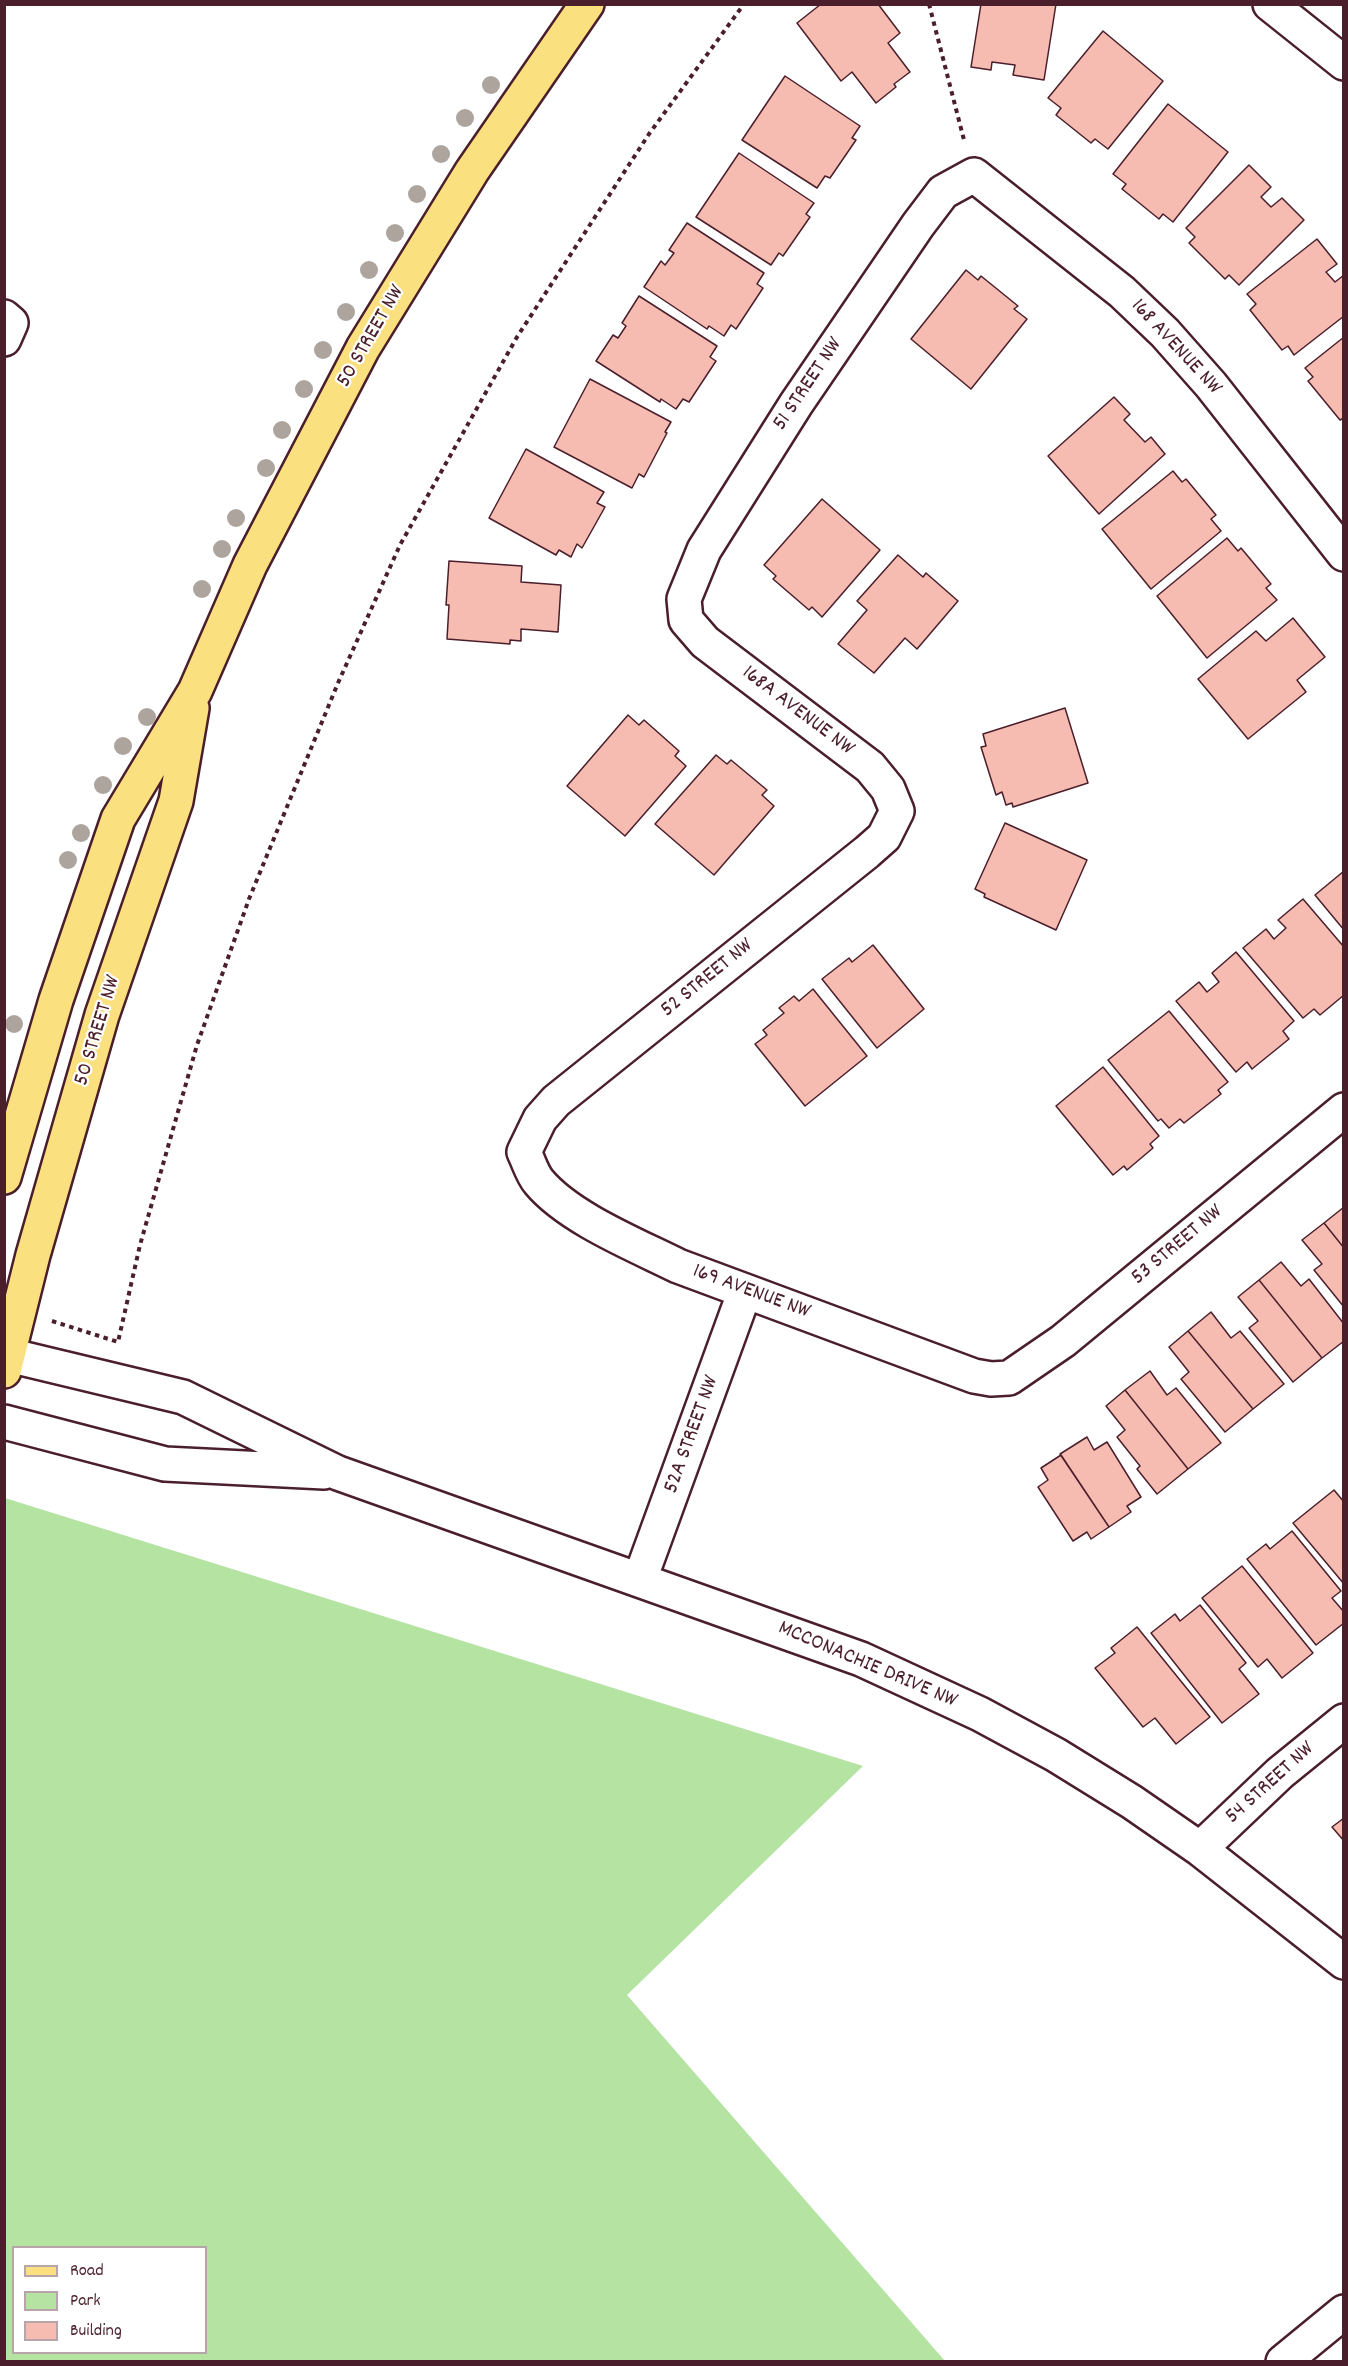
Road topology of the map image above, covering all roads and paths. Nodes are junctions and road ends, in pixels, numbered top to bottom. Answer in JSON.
{"nodes":[{"id":1,"x":587,"y":4,"type":"edge"},
{"id":2,"x":744,"y":4,"type":"edge"},
{"id":3,"x":929,"y":4,"type":"edge"},
{"id":4,"x":1270,"y":4,"type":"edge"},
{"id":5,"x":1344,"y":63,"type":"edge"},
{"id":6,"x":974,"y":175,"type":"junction"},
{"id":7,"x":1344,"y":554,"type":"edge"},
{"id":8,"x":686,"y":620,"type":"joint"},
{"id":9,"x":195,"y":691,"type":"junction"},
{"id":10,"x":897,"y":811,"type":"joint"},
{"id":11,"x":1344,"y":1110,"type":"edge"},
{"id":12,"x":524,"y":1152,"type":"joint"},
{"id":13,"x":4,"y":1177,"type":"edge"},
{"id":14,"x":745,"y":1291,"type":"junction"},
{"id":15,"x":19,"y":1312,"type":"junction"},
{"id":16,"x":6,"y":1360,"type":"edge"},
{"id":17,"x":1009,"y":1378,"type":"joint"},
{"id":18,"x":4,"y":1422,"type":"edge"},
{"id":19,"x":338,"y":1473,"type":"junction"},
{"id":20,"x":640,"y":1579,"type":"junction"},
{"id":21,"x":1344,"y":1721,"type":"edge"},
{"id":22,"x":1200,"y":1849,"type":"junction"},
{"id":23,"x":1344,"y":1962,"type":"edge"},
{"id":24,"x":1344,"y":2313,"type":"edge"},
{"id":25,"x":1283,"y":2361,"type":"edge"}],
"edges":[{"from":1,"to":9,"type":"main road","name":"50 STREET NW"},
{"from":2,"to":15,"type":"path"},
{"from":3,"to":6,"type":"path"},
{"from":4,"to":5,"type":"street"},
{"from":6,"to":7,"type":"street","name":"168 AVENUE NW"},
{"from":6,"to":8,"type":"street","name":"51 STREET NW"},
{"from":8,"to":10,"type":"street","name":"168A AVENUE NW"},
{"from":9,"to":13,"type":"main road","name":"50 STREET NW"},
{"from":9,"to":15,"type":"main road","name":"50 STREET NW"},
{"from":10,"to":12,"type":"street","name":"52 STREET NW"},
{"from":11,"to":17,"type":"street","name":"53 STREET NW"},
{"from":12,"to":14,"type":"street","name":"169 AVENUE NW"},
{"from":14,"to":17,"type":"street","name":"169 AVENUE NW"},
{"from":14,"to":20,"type":"street","name":"52A STREET NW"},
{"from":15,"to":16,"type":"main road","name":"50 STREET NW"},
{"from":16,"to":19,"type":"street","name":"MCCONACHIE DRIVE NW"},
{"from":18,"to":19,"type":"street","name":"MCCONACHIE DRIVE NW"},
{"from":19,"to":20,"type":"street","name":"MCCONACHIE DRIVE NW"},
{"from":20,"to":22,"type":"street","name":"MCCONACHIE DRIVE NW"},
{"from":21,"to":22,"type":"street","name":"54 STREET NW"},
{"from":22,"to":23,"type":"street","name":"MCCONACHIE DRIVE NW"},
{"from":24,"to":25,"type":"street"}]}
